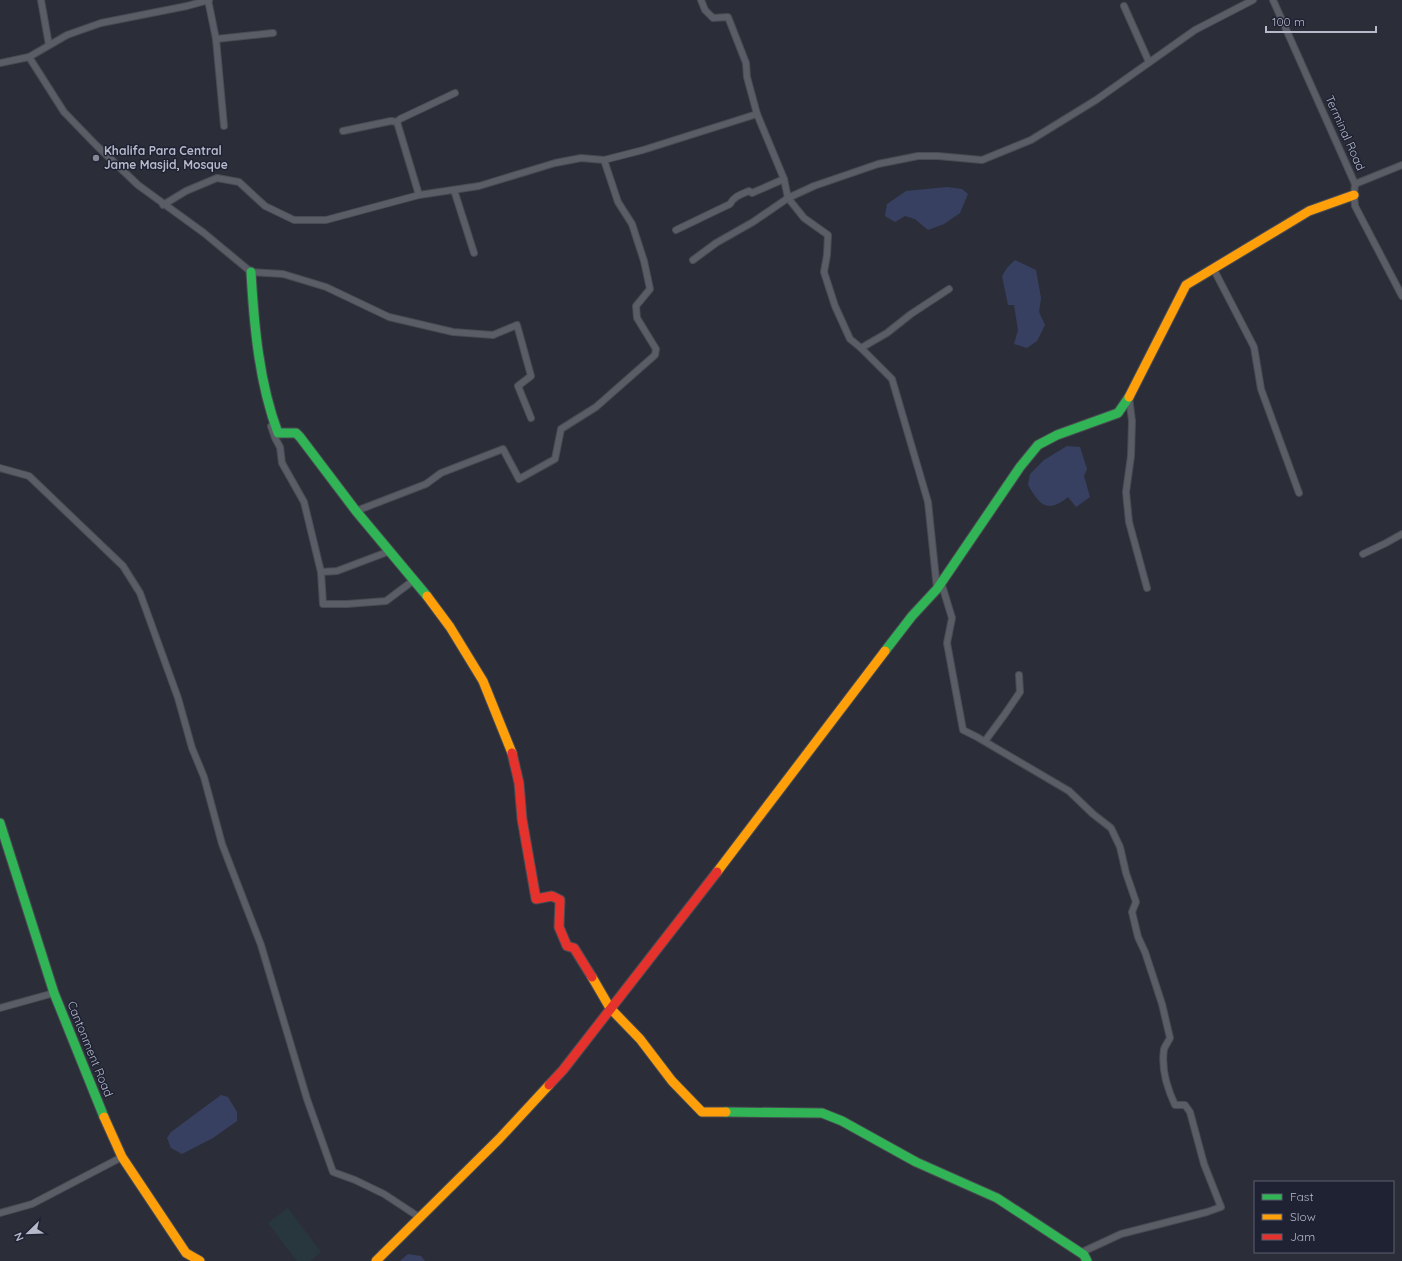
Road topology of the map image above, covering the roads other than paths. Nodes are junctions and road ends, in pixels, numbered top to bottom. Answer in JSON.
{"nodes":[{"id":1,"x":41,"y":0,"type":"edge"},
{"id":2,"x":209,"y":0,"type":"edge"},
{"id":3,"x":702,"y":0,"type":"edge"},
{"id":4,"x":1253,"y":0,"type":"edge"},
{"id":5,"x":1273,"y":0,"type":"edge"},
{"id":6,"x":1124,"y":6,"type":"dead end"},
{"id":7,"x":274,"y":33,"type":"dead end"},
{"id":8,"x":216,"y":39,"type":"junction"},
{"id":9,"x":49,"y":45,"type":"junction"},
{"id":10,"x":29,"y":57,"type":"junction"},
{"id":11,"x":1149,"y":62,"type":"junction"},
{"id":12,"x":0,"y":63,"type":"edge"},
{"id":13,"x":455,"y":94,"type":"dead end"},
{"id":14,"x":758,"y":114,"type":"junction"},
{"id":15,"x":397,"y":122,"type":"junction"},
{"id":16,"x":224,"y":126,"type":"dead end"},
{"id":17,"x":343,"y":131,"type":"dead end"},
{"id":18,"x":604,"y":160,"type":"junction"},
{"id":19,"x":1402,"y":165,"type":"edge"},
{"id":20,"x":784,"y":179,"type":"junction"},
{"id":21,"x":1355,"y":184,"type":"junction"},
{"id":22,"x":454,"y":190,"type":"junction"},
{"id":23,"x":1354,"y":195,"type":"junction"},
{"id":24,"x":419,"y":196,"type":"junction"},
{"id":25,"x":788,"y":198,"type":"junction"},
{"id":26,"x":163,"y":205,"type":"junction"},
{"id":27,"x":676,"y":230,"type":"dead end"},
{"id":28,"x":474,"y":253,"type":"dead end"},
{"id":29,"x":693,"y":260,"type":"dead end"},
{"id":30,"x":1213,"y":268,"type":"junction"},
{"id":31,"x":251,"y":272,"type":"junction"},
{"id":32,"x":948,"y":289,"type":"dead end"},
{"id":33,"x":1402,"y":296,"type":"edge"},
{"id":34,"x":861,"y":348,"type":"junction"},
{"id":35,"x":1129,"y":397,"type":"junction"},
{"id":36,"x":531,"y":418,"type":"dead end"},
{"id":37,"x":274,"y":424,"type":"junction"},
{"id":38,"x":0,"y":468,"type":"edge"},
{"id":39,"x":1299,"y":493,"type":"dead end"},
{"id":40,"x":356,"y":512,"type":"junction"},
{"id":41,"x":1402,"y":534,"type":"edge"},
{"id":42,"x":390,"y":551,"type":"junction"},
{"id":43,"x":1363,"y":554,"type":"dead end"},
{"id":44,"x":321,"y":572,"type":"junction"},
{"id":45,"x":414,"y":580,"type":"junction"},
{"id":46,"x":939,"y":586,"type":"junction"},
{"id":47,"x":1147,"y":588,"type":"dead end"},
{"id":48,"x":1019,"y":675,"type":"dead end"},
{"id":49,"x":985,"y":741,"type":"junction"},
{"id":50,"x":0,"y":823,"type":"edge"},
{"id":51,"x":54,"y":993,"type":"junction"},
{"id":52,"x":0,"y":1008,"type":"edge"},
{"id":53,"x":610,"y":1008,"type":"junction"},
{"id":54,"x":122,"y":1157,"type":"junction"},
{"id":55,"x":0,"y":1213,"type":"edge"},
{"id":56,"x":419,"y":1217,"type":"junction"},
{"id":57,"x":1080,"y":1253,"type":"junction"},
{"id":58,"x":185,"y":1257,"type":"edge"},
{"id":59,"x":200,"y":1261,"type":"edge"},
{"id":60,"x":376,"y":1261,"type":"edge"},
{"id":61,"x":1087,"y":1261,"type":"edge"}],
"edges":[{"from":1,"to":9,"type":"street"},
{"from":2,"to":8,"type":"street"},
{"from":2,"to":9,"type":"street"},
{"from":3,"to":14,"type":"street"},
{"from":4,"to":11,"type":"street"},
{"from":5,"to":21,"type":"street","name":"Terminal Road"},
{"from":6,"to":11,"type":"street"},
{"from":7,"to":8,"type":"street"},
{"from":8,"to":16,"type":"street"},
{"from":9,"to":10,"type":"street"},
{"from":10,"to":12,"type":"street"},
{"from":10,"to":26,"type":"street"},
{"from":11,"to":25,"type":"street"},
{"from":13,"to":15,"type":"street"},
{"from":14,"to":18,"type":"street"},
{"from":14,"to":20,"type":"street"},
{"from":15,"to":17,"type":"street"},
{"from":15,"to":24,"type":"street"},
{"from":18,"to":22,"type":"street"},
{"from":18,"to":40,"type":"street"},
{"from":19,"to":21,"type":"street"},
{"from":20,"to":25,"type":"street"},
{"from":20,"to":27,"type":"street"},
{"from":21,"to":23,"type":"street","name":"Terminal Road"},
{"from":22,"to":24,"type":"street"},
{"from":22,"to":28,"type":"street"},
{"from":23,"to":30,"type":"street"},
{"from":23,"to":33,"type":"street","name":"Terminal Road"},
{"from":24,"to":26,"type":"street"},
{"from":25,"to":29,"type":"street"},
{"from":25,"to":34,"type":"street"},
{"from":26,"to":31,"type":"street"},
{"from":30,"to":35,"type":"street"},
{"from":30,"to":39,"type":"street"},
{"from":31,"to":36,"type":"street"},
{"from":31,"to":37,"type":"street"},
{"from":32,"to":34,"type":"street"},
{"from":34,"to":46,"type":"street"},
{"from":35,"to":46,"type":"street"},
{"from":35,"to":47,"type":"street"},
{"from":37,"to":40,"type":"street"},
{"from":37,"to":44,"type":"street"},
{"from":38,"to":56,"type":"street"},
{"from":40,"to":42,"type":"street"},
{"from":41,"to":43,"type":"street"},
{"from":42,"to":44,"type":"street"},
{"from":42,"to":45,"type":"street"},
{"from":44,"to":45,"type":"street"},
{"from":45,"to":53,"type":"street"},
{"from":46,"to":49,"type":"street"},
{"from":46,"to":53,"type":"street"},
{"from":48,"to":49,"type":"street"},
{"from":49,"to":57,"type":"street"},
{"from":50,"to":51,"type":"street","name":"Cantonment Road"},
{"from":51,"to":52,"type":"street"},
{"from":51,"to":54,"type":"street","name":"Cantonment Road"},
{"from":53,"to":56,"type":"street"},
{"from":53,"to":57,"type":"street"},
{"from":54,"to":55,"type":"street"},
{"from":54,"to":58,"type":"street","name":"Cantonment Road"},
{"from":56,"to":60,"type":"street"},
{"from":57,"to":61,"type":"street"},
{"from":58,"to":59,"type":"street","name":"Cantonment Road"}]}
